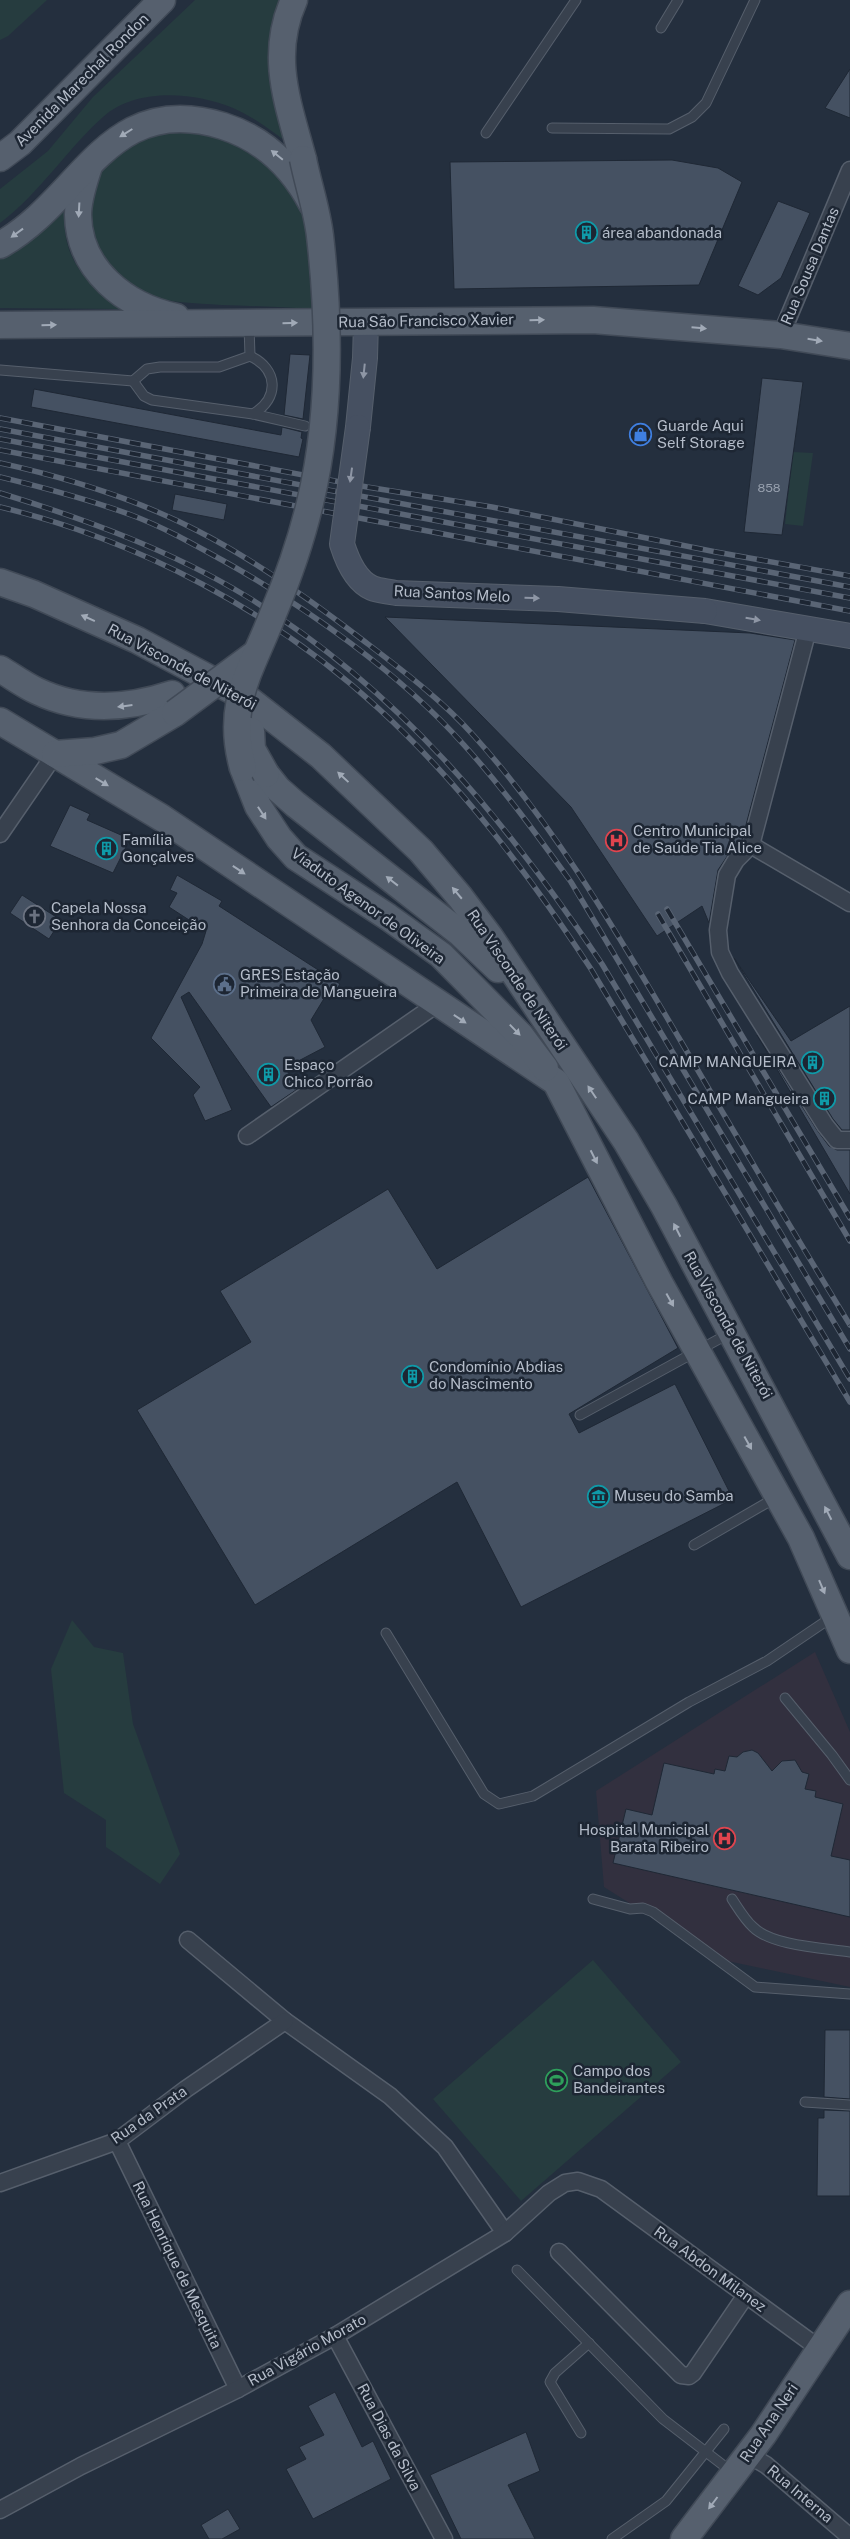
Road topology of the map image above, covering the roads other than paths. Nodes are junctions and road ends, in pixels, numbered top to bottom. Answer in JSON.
{"nodes":[{"id":1,"x":162,"y":0,"type":"edge"},
{"id":2,"x":294,"y":0,"type":"edge"},
{"id":3,"x":576,"y":0,"type":"edge"},
{"id":4,"x":678,"y":0,"type":"edge"},
{"id":5,"x":755,"y":0,"type":"edge"},
{"id":6,"x":661,"y":28,"type":"dead end"},
{"id":7,"x":552,"y":128,"type":"dead end"},
{"id":8,"x":486,"y":133,"type":"dead end"},
{"id":9,"x":0,"y":158,"type":"edge"},
{"id":10,"x":90,"y":163,"type":"junction"},
{"id":11,"x":850,"y":170,"type":"edge"},
{"id":12,"x":0,"y":245,"type":"edge"},
{"id":13,"x":366,"y":322,"type":"junction"},
{"id":14,"x":206,"y":323,"type":"junction"},
{"id":15,"x":248,"y":324,"type":"junction"},
{"id":16,"x":0,"y":325,"type":"edge"},
{"id":17,"x":781,"y":335,"type":"junction"},
{"id":18,"x":850,"y":346,"type":"edge"},
{"id":19,"x":250,"y":356,"type":"junction"},
{"id":20,"x":0,"y":370,"type":"edge"},
{"id":21,"x":133,"y":382,"type":"junction"},
{"id":22,"x":253,"y":414,"type":"junction"},
{"id":23,"x":305,"y":426,"type":"dead end"},
{"id":24,"x":0,"y":582,"type":"edge"},
{"id":25,"x":808,"y":629,"type":"junction"},
{"id":26,"x":850,"y":636,"type":"edge"},
{"id":27,"x":269,"y":638,"type":"junction"},
{"id":28,"x":3,"y":671,"type":"edge"},
{"id":29,"x":0,"y":722,"type":"edge"},
{"id":30,"x":55,"y":754,"type":"junction"},
{"id":31,"x":0,"y":834,"type":"edge"},
{"id":32,"x":751,"y":845,"type":"junction"},
{"id":33,"x":850,"y":903,"type":"edge"},
{"id":34,"x":437,"y":1004,"type":"junction"},
{"id":35,"x":535,"y":1005,"type":"junction"},
{"id":36,"x":556,"y":1082,"type":"junction"},
{"id":37,"x":247,"y":1136,"type":"dead end"},
{"id":38,"x":850,"y":1140,"type":"edge"},
{"id":39,"x":732,"y":1332,"type":"junction"},
{"id":40,"x":698,"y":1351,"type":"junction"},
{"id":41,"x":580,"y":1415,"type":"dead end"},
{"id":42,"x":778,"y":1497,"type":"junction"},
{"id":43,"x":694,"y":1545,"type":"dead end"},
{"id":44,"x":848,"y":1553,"type":"edge"},
{"id":45,"x":811,"y":1562,"type":"junction"},
{"id":46,"x":842,"y":1612,"type":"edge"},
{"id":47,"x":386,"y":1633,"type":"dead end"},
{"id":48,"x":850,"y":1650,"type":"edge"},
{"id":49,"x":785,"y":1698,"type":"dead end"},
{"id":50,"x":850,"y":1780,"type":"edge"},
{"id":51,"x":593,"y":1899,"type":"dead end"},
{"id":52,"x":732,"y":1899,"type":"dead end"},
{"id":53,"x":188,"y":1940,"type":"dead end"},
{"id":54,"x":850,"y":1952,"type":"edge"},
{"id":55,"x":850,"y":1994,"type":"edge"},
{"id":56,"x":285,"y":2021,"type":"junction"},
{"id":57,"x":805,"y":2102,"type":"dead end"},
{"id":58,"x":850,"y":2105,"type":"edge"},
{"id":59,"x":117,"y":2141,"type":"junction"},
{"id":60,"x":0,"y":2183,"type":"edge"},
{"id":61,"x":601,"y":2190,"type":"joint"},
{"id":62,"x":505,"y":2233,"type":"junction"},
{"id":63,"x":559,"y":2252,"type":"dead end"},
{"id":64,"x":517,"y":2270,"type":"dead end"},
{"id":65,"x":746,"y":2294,"type":"junction"},
{"id":66,"x":850,"y":2304,"type":"edge"},
{"id":67,"x":335,"y":2336,"type":"junction"},
{"id":68,"x":589,"y":2343,"type":"junction"},
{"id":69,"x":820,"y":2348,"type":"junction"},
{"id":70,"x":238,"y":2389,"type":"junction"},
{"id":71,"x":724,"y":2429,"type":"dead end"},
{"id":72,"x":581,"y":2433,"type":"dead end"},
{"id":73,"x":705,"y":2453,"type":"junction"},
{"id":74,"x":741,"y":2464,"type":"junction"},
{"id":75,"x":0,"y":2510,"type":"edge"},
{"id":76,"x":850,"y":2536,"type":"edge"},
{"id":77,"x":444,"y":2539,"type":"edge"},
{"id":78,"x":612,"y":2539,"type":"edge"},
{"id":79,"x":684,"y":2539,"type":"edge"}],
"edges":[{"from":1,"to":9,"type":"main road","name":"Avenida Marechal Rondon"},
{"from":2,"to":27,"type":"main road","name":"Viaduto Agenor de Oliveira","bridge":true},
{"from":3,"to":8,"type":"lane"},
{"from":4,"to":6,"type":"lane"},
{"from":5,"to":7,"type":"lane"},
{"from":10,"to":12,"type":"main road","name":"Viaduto Agenor de Oliveira","one_way":true},
{"from":10,"to":14,"type":"main road","one_way":true},
{"from":27,"to":10,"type":"main road","name":"Viaduto Agenor de Oliveira","one_way":true,"bridge":true},
{"from":11,"to":17,"type":"street","name":"Rua Sousa Dantas"},
{"from":15,"to":13,"type":"main road","name":"Rua São Francisco Xavier","one_way":true},
{"from":13,"to":17,"type":"main road","name":"Rua São Francisco Xavier","one_way":true},
{"from":13,"to":25,"type":"main road","name":"Rua Santos Melo","one_way":true,"bridge":true},
{"from":14,"to":15,"type":"main road","name":"Rua São Francisco Xavier"},
{"from":16,"to":14,"type":"main road","name":"Rua São Francisco Xavier","one_way":true},
{"from":15,"to":19,"type":"lane"},
{"from":17,"to":18,"type":"main road","name":"Rua São Francisco Xavier","one_way":true},
{"from":19,"to":21,"type":"lane"},
{"from":19,"to":22,"type":"lane"},
{"from":20,"to":21,"type":"lane"},
{"from":21,"to":22,"type":"lane"},
{"from":22,"to":23,"type":"lane"},
{"from":35,"to":24,"type":"main road","name":"Rua Visconde de Niterói","one_way":true},
{"from":25,"to":26,"type":"main road","name":"Rua Santos Melo"},
{"from":25,"to":32,"type":"street"},
{"from":27,"to":28,"type":"main road","one_way":true},
{"from":27,"to":30,"type":"main road","bridge":true},
{"from":35,"to":27,"type":"main road","name":"Viaduto Agenor de Oliveira","one_way":true,"bridge":true},
{"from":27,"to":36,"type":"main road","name":"Viaduto Agenor de Oliveira","one_way":true,"bridge":true},
{"from":29,"to":30,"type":"main road"},
{"from":30,"to":31,"type":"street"},
{"from":30,"to":34,"type":"main road","one_way":true},
{"from":32,"to":33,"type":"street"},
{"from":32,"to":38,"type":"street"},
{"from":34,"to":36,"type":"main road","one_way":true},
{"from":34,"to":37,"type":"street"},
{"from":39,"to":35,"type":"main road","name":"Rua Visconde de Niterói","one_way":true},
{"from":36,"to":40,"type":"main road","one_way":true},
{"from":39,"to":40,"type":"lane"},
{"from":44,"to":39,"type":"main road","name":"Rua Visconde de Niterói","one_way":true},
{"from":40,"to":41,"type":"lane"},
{"from":40,"to":42,"type":"main road","one_way":true},
{"from":42,"to":43,"type":"lane"},
{"from":42,"to":45,"type":"main road"},
{"from":44,"to":45,"type":"main road"},
{"from":45,"to":46,"type":"main road","one_way":true},
{"from":46,"to":47,"type":"lane"},
{"from":46,"to":48,"type":"main road"},
{"from":49,"to":50,"type":"lane"},
{"from":51,"to":55,"type":"lane"},
{"from":52,"to":54,"type":"lane"},
{"from":53,"to":56,"type":"street"},
{"from":56,"to":59,"type":"street","name":"Rua da Prata"},
{"from":56,"to":62,"type":"street"},
{"from":57,"to":58,"type":"lane"},
{"from":59,"to":60,"type":"street","name":"Rua da Prata"},
{"from":59,"to":70,"type":"street","name":"Rua Henrique de Mesquita"},
{"from":61,"to":62,"type":"street","name":"Rua Vigário Morato"},
{"from":61,"to":65,"type":"street","name":"Rua Abdon Milanez"},
{"from":62,"to":67,"type":"street","name":"Rua Vigário Morato"},
{"from":63,"to":65,"type":"street"},
{"from":64,"to":68,"type":"lane"},
{"from":65,"to":69,"type":"street","name":"Rua Abdon Milanez"},
{"from":66,"to":69,"type":"main road","name":"Rua Ana Neri"},
{"from":67,"to":70,"type":"street","name":"Rua Vigário Morato"},
{"from":67,"to":77,"type":"street","name":"Rua Dias da Silva"},
{"from":68,"to":72,"type":"lane"},
{"from":68,"to":73,"type":"lane"},
{"from":69,"to":74,"type":"main road","name":"Rua Ana Neri"},
{"from":70,"to":75,"type":"street","name":"Rua Vigário Morato"},
{"from":71,"to":73,"type":"lane"},
{"from":73,"to":74,"type":"lane"},
{"from":73,"to":78,"type":"lane"},
{"from":74,"to":76,"type":"street","name":"Rua Interna"},
{"from":74,"to":79,"type":"main road","name":"Rua Ana Neri","one_way":true}]}
